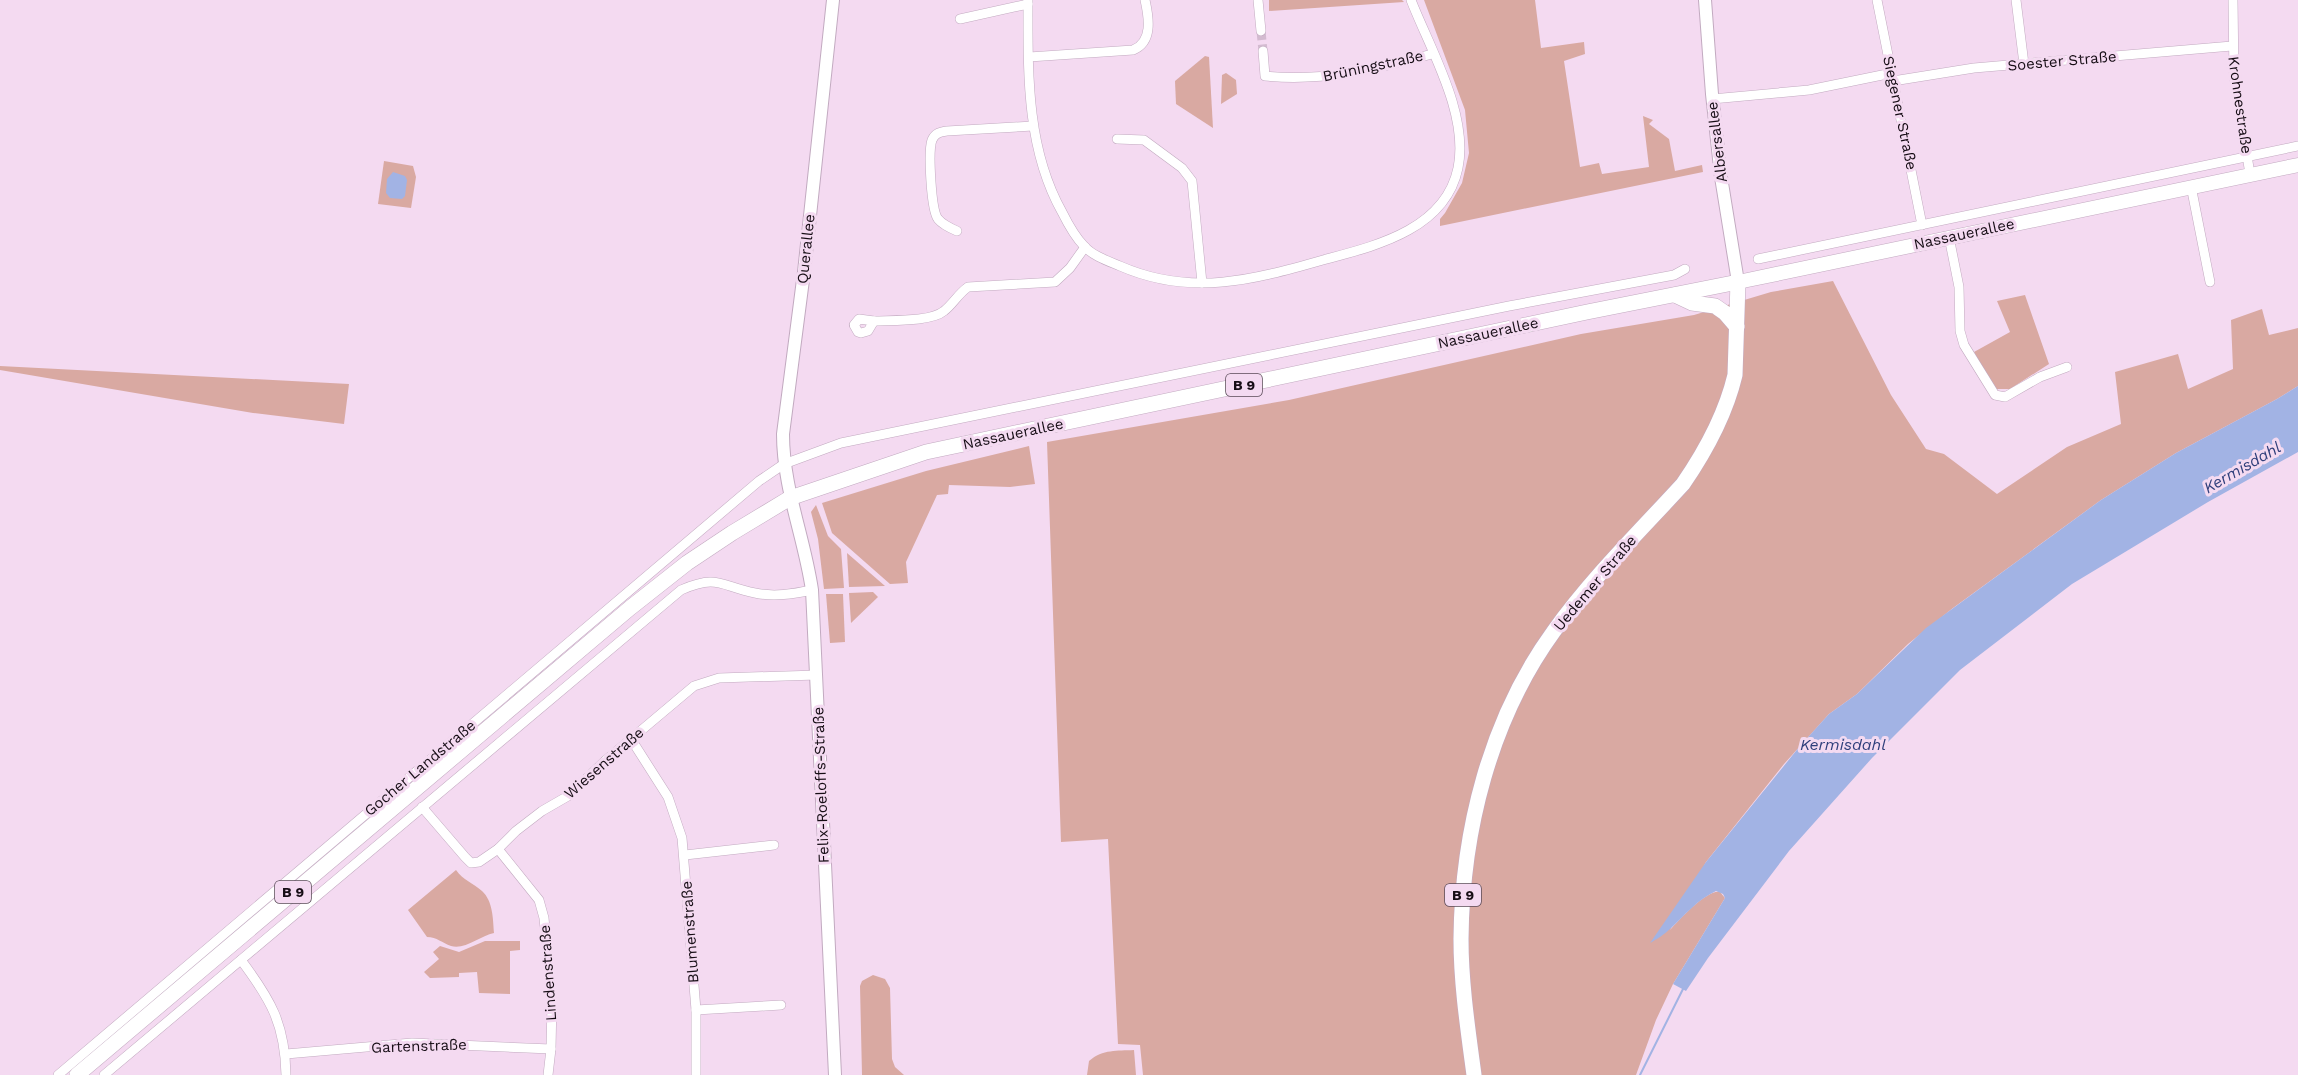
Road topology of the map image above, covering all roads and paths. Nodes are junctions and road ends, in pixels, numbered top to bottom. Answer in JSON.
{"nodes":[{"id":1,"x":833,"y":0,"type":"edge"},
{"id":2,"x":1145,"y":0,"type":"edge"},
{"id":3,"x":1258,"y":0,"type":"edge"},
{"id":4,"x":1411,"y":0,"type":"edge"},
{"id":5,"x":1705,"y":0,"type":"edge"},
{"id":6,"x":1877,"y":0,"type":"edge"},
{"id":7,"x":2016,"y":0,"type":"edge"},
{"id":8,"x":2233,"y":0,"type":"edge"},
{"id":9,"x":1028,"y":2,"type":"edge"},
{"id":10,"x":960,"y":19,"type":"dead end"},
{"id":11,"x":1261,"y":31,"type":"tunnel mouth"},
{"id":12,"x":2232,"y":46,"type":"junction"},
{"id":13,"x":1263,"y":51,"type":"tunnel mouth"},
{"id":14,"x":1432,"y":54,"type":"junction"},
{"id":15,"x":1029,"y":57,"type":"junction"},
{"id":16,"x":2024,"y":64,"type":"junction"},
{"id":17,"x":1892,"y":77,"type":"junction"},
{"id":18,"x":1712,"y":99,"type":"junction"},
{"id":19,"x":1032,"y":126,"type":"junction"},
{"id":20,"x":1117,"y":139,"type":"dead end"},
{"id":21,"x":2298,"y":146,"type":"edge"},
{"id":22,"x":2248,"y":157,"type":"junction"},
{"id":23,"x":2298,"y":165,"type":"edge"},
{"id":24,"x":2250,"y":174,"type":"junction"},
{"id":25,"x":2191,"y":186,"type":"junction"},
{"id":26,"x":1922,"y":225,"type":"junction"},
{"id":27,"x":957,"y":231,"type":"dead end"},
{"id":28,"x":1949,"y":237,"type":"junction"},
{"id":29,"x":1085,"y":247,"type":"junction"},
{"id":30,"x":1758,"y":259,"type":"dead end"},
{"id":31,"x":1685,"y":269,"type":"dead end"},
{"id":32,"x":1738,"y":282,"type":"junction"},
{"id":33,"x":2210,"y":282,"type":"dead end"},
{"id":34,"x":1202,"y":283,"type":"junction"},
{"id":35,"x":1675,"y":295,"type":"junction"},
{"id":36,"x":874,"y":321,"type":"dead end"},
{"id":37,"x":1737,"y":327,"type":"junction"},
{"id":38,"x":2067,"y":367,"type":"dead end"},
{"id":39,"x":784,"y":458,"type":"junction"},
{"id":40,"x":790,"y":498,"type":"junction"},
{"id":41,"x":812,"y":590,"type":"junction"},
{"id":42,"x":817,"y":675,"type":"junction"},
{"id":43,"x":631,"y":739,"type":"junction"},
{"id":44,"x":423,"y":807,"type":"junction"},
{"id":45,"x":774,"y":845,"type":"dead end"},
{"id":46,"x":498,"y":849,"type":"junction"},
{"id":47,"x":685,"y":855,"type":"junction"},
{"id":48,"x":241,"y":960,"type":"junction"},
{"id":49,"x":781,"y":1005,"type":"dead end"},
{"id":50,"x":696,"y":1010,"type":"junction"},
{"id":51,"x":551,"y":1048,"type":"junction"},
{"id":52,"x":286,"y":1054,"type":"junction"},
{"id":53,"x":58,"y":1075,"type":"edge"},
{"id":54,"x":77,"y":1075,"type":"edge"},
{"id":55,"x":105,"y":1075,"type":"edge"},
{"id":56,"x":286,"y":1075,"type":"edge"},
{"id":57,"x":548,"y":1075,"type":"edge"},
{"id":58,"x":696,"y":1075,"type":"edge"},
{"id":59,"x":835,"y":1075,"type":"edge"},
{"id":60,"x":1474,"y":1075,"type":"edge"}],
"edges":[{"from":1,"to":39,"type":"street","name":"Querallee"},
{"from":2,"to":15,"type":"street"},
{"from":3,"to":11,"type":"street"},
{"from":4,"to":14,"type":"street"},
{"from":5,"to":18,"type":"street","name":"Albersallee"},
{"from":6,"to":17,"type":"street","name":"Siegener Straße"},
{"from":7,"to":16,"type":"street"},
{"from":8,"to":12,"type":"street","name":"Krohnestraße"},
{"from":9,"to":10,"type":"street"},
{"from":9,"to":15,"type":"street"},
{"from":12,"to":16,"type":"street","name":"Soester Straße"},
{"from":12,"to":22,"type":"street","name":"Krohnestraße"},
{"from":13,"to":14,"type":"street","name":"Brüningstraße"},
{"from":14,"to":34,"type":"street"},
{"from":15,"to":19,"type":"street"},
{"from":16,"to":17,"type":"street","name":"Soester Straße"},
{"from":17,"to":18,"type":"street","name":"Soester Straße"},
{"from":17,"to":26,"type":"street","name":"Siegener Straße"},
{"from":18,"to":32,"type":"street","name":"Albersallee"},
{"from":19,"to":27,"type":"street"},
{"from":19,"to":29,"type":"street"},
{"from":20,"to":34,"type":"street"},
{"from":21,"to":22,"type":"street","name":"Nassauerallee"},
{"from":22,"to":24,"type":"street","name":"Krohnestraße"},
{"from":22,"to":26,"type":"street","name":"Nassauerallee"},
{"from":23,"to":24,"type":"main road","name":"Nassauerallee"},
{"from":24,"to":25,"type":"main road","name":"Nassauerallee"},
{"from":25,"to":28,"type":"main road","name":"Nassauerallee"},
{"from":25,"to":33,"type":"street"},
{"from":26,"to":30,"type":"street","name":"Nassauerallee"},
{"from":28,"to":32,"type":"main road","name":"Nassauerallee"},
{"from":28,"to":38,"type":"street"},
{"from":29,"to":34,"type":"street"},
{"from":29,"to":36,"type":"street"},
{"from":31,"to":39,"type":"street","name":"Nassauerallee"},
{"from":32,"to":35,"type":"main road","name":"Nassauerallee","number":"B 9"},
{"from":32,"to":37,"type":"main road","name":"Uedemer Straße","number":"B 9"},
{"from":35,"to":37,"type":"main road"},
{"from":35,"to":40,"type":"main road","name":"Nassauerallee","number":"B 9"},
{"from":37,"to":60,"type":"main road","name":"Uedemer Straße","number":"B 9"},
{"from":39,"to":40,"type":"street","name":"Querallee"},
{"from":39,"to":53,"type":"street","name":"Gocher Landstraße"},
{"from":40,"to":41,"type":"street","name":"Felix-Roeloffs-Straße"},
{"from":40,"to":54,"type":"main road","name":"Gocher Landstraße","number":"B 9"},
{"from":41,"to":42,"type":"street","name":"Felix-Roeloffs-Straße"},
{"from":41,"to":44,"type":"street","name":"Gocher Landstraße"},
{"from":42,"to":43,"type":"street","name":"Wiesenstraße"},
{"from":42,"to":59,"type":"street","name":"Felix-Roeloffs-Straße"},
{"from":43,"to":46,"type":"street","name":"Wiesenstraße"},
{"from":43,"to":47,"type":"street","name":"Blumenstraße"},
{"from":44,"to":46,"type":"street","name":"Wiesenstraße"},
{"from":44,"to":48,"type":"street","name":"Gocher Landstraße"},
{"from":45,"to":47,"type":"street"},
{"from":46,"to":51,"type":"street","name":"Lindenstraße"},
{"from":47,"to":50,"type":"street","name":"Blumenstraße"},
{"from":48,"to":52,"type":"street"},
{"from":48,"to":55,"type":"street","name":"Gocher Landstraße"},
{"from":49,"to":50,"type":"street"},
{"from":50,"to":58,"type":"street","name":"Blumenstraße"},
{"from":51,"to":52,"type":"street","name":"Gartenstraße"},
{"from":51,"to":57,"type":"street","name":"Lindenstraße"},
{"from":52,"to":56,"type":"street"}]}
